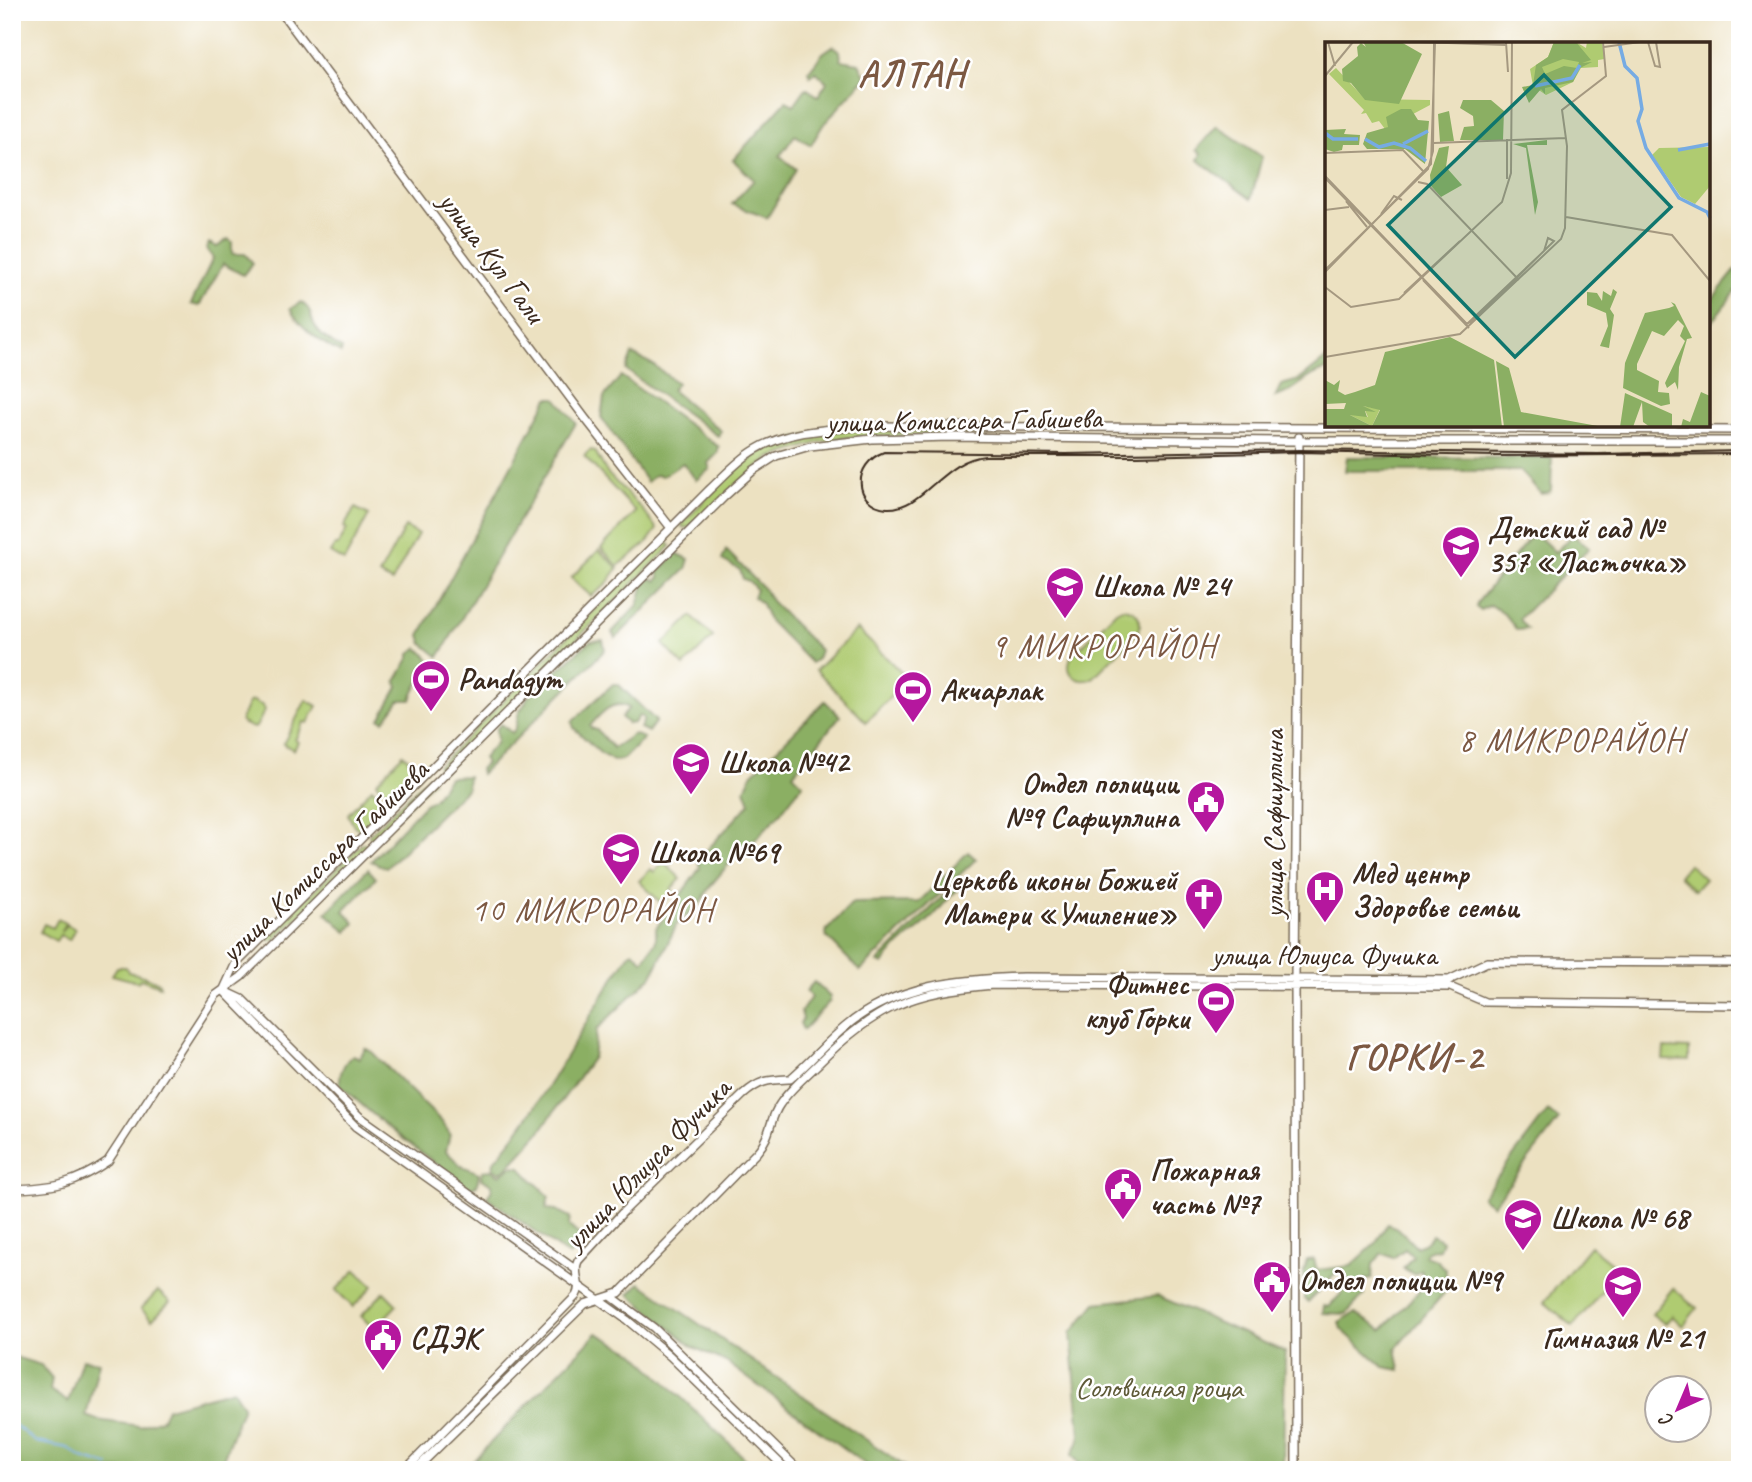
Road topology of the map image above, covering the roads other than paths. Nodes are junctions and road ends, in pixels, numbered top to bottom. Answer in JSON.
{"nodes":[{"id":1,"x":281,"y":12,"type":"edge"},
{"id":2,"x":1298,"y":430,"type":"junction"},
{"id":3,"x":1740,"y":430,"type":"edge"},
{"id":4,"x":1299,"y":441,"type":"junction"},
{"id":5,"x":1740,"y":441,"type":"edge"},
{"id":6,"x":671,"y":527,"type":"junction"},
{"id":7,"x":430,"y":769,"type":"junction"},
{"id":8,"x":440,"y":780,"type":"junction"},
{"id":9,"x":261,"y":938,"type":"junction"},
{"id":10,"x":271,"y":947,"type":"junction"},
{"id":11,"x":1740,"y":963,"type":"edge"},
{"id":12,"x":1070,"y":981,"type":"junction"},
{"id":13,"x":1295,"y":981,"type":"junction"},
{"id":14,"x":223,"y":990,"type":"junction"},
{"id":15,"x":1740,"y":1005,"type":"edge"},
{"id":16,"x":791,"y":1079,"type":"junction"},
{"id":17,"x":318,"y":1082,"type":"junction"},
{"id":18,"x":787,"y":1095,"type":"junction"},
{"id":19,"x":457,"y":1186,"type":"junction"},
{"id":20,"x":12,"y":1189,"type":"edge"},
{"id":21,"x":449,"y":1196,"type":"junction"},
{"id":22,"x":531,"y":1240,"type":"junction"},
{"id":23,"x":525,"y":1248,"type":"junction"},
{"id":24,"x":575,"y":1269,"type":"junction"},
{"id":25,"x":579,"y":1286,"type":"junction"},
{"id":26,"x":611,"y":1296,"type":"junction"},
{"id":27,"x":596,"y":1299,"type":"junction"},
{"id":28,"x":651,"y":1326,"type":"junction"},
{"id":29,"x":643,"y":1333,"type":"junction"},
{"id":30,"x":405,"y":1470,"type":"edge"},
{"id":31,"x":415,"y":1470,"type":"edge"},
{"id":32,"x":787,"y":1470,"type":"edge"},
{"id":33,"x":799,"y":1470,"type":"edge"},
{"id":34,"x":1296,"y":1470,"type":"edge"}],
"edges":[{"from":1,"to":6,"type":"street","name":"улица Кул Гали"},
{"from":2,"to":3,"type":"street","name":"улица Комиссара Габишева"},
{"from":2,"to":4,"type":"street","name":"улица Сафиуллина"},
{"from":2,"to":6,"type":"street","name":"улица Комиссара Габишева"},
{"from":4,"to":5,"type":"street","name":"улица Комиссара Габишева"},
{"from":4,"to":8,"type":"street","name":"улица Комиссара Габишева"},
{"from":4,"to":13,"type":"street","name":"улица Сафиуллина"},
{"from":6,"to":7,"type":"street","name":"улица Комиссара Габишева"},
{"from":7,"to":8,"type":"street"},
{"from":7,"to":9,"type":"street","name":"улица Комиссара Габишева"},
{"from":8,"to":10,"type":"street","name":"улица Комиссара Габишева"},
{"from":9,"to":10,"type":"street"},
{"from":9,"to":14,"type":"street","name":"улица Комиссара Габишева"},
{"from":10,"to":14,"type":"street","name":"улица Комиссара Габишева"},
{"from":11,"to":13,"type":"street","name":"улица Юлиуса Фучика"},
{"from":12,"to":13,"type":"street","name":"улица Юлиуса Фучика"},
{"from":12,"to":16,"type":"street","name":"улица Юлиуса Фучика"},
{"from":12,"to":18,"type":"street","name":"улица Юлиуса Фучика"},
{"from":13,"to":15,"type":"street","name":"улица Юлиуса Фучика"},
{"from":13,"to":34,"type":"street","name":"улица Сафиуллина"},
{"from":14,"to":17,"type":"street"},
{"from":14,"to":20,"type":"street"},
{"from":16,"to":18,"type":"street"},
{"from":16,"to":24,"type":"street","name":"улица Юлиуса Фучика"},
{"from":17,"to":19,"type":"street"},
{"from":17,"to":21,"type":"street"},
{"from":18,"to":26,"type":"street","name":"улица Юлиуса Фучика"},
{"from":19,"to":21,"type":"street"},
{"from":19,"to":22,"type":"street"},
{"from":21,"to":23,"type":"street"},
{"from":22,"to":23,"type":"street"},
{"from":22,"to":24,"type":"street"},
{"from":23,"to":25,"type":"street"},
{"from":24,"to":25,"type":"street","name":"улица Юлиуса Фучика"},
{"from":25,"to":27,"type":"street"},
{"from":25,"to":30,"type":"street","name":"улица Юлиуса Фучика"},
{"from":26,"to":27,"type":"street","name":"улица Юлиуса Фучика"},
{"from":26,"to":28,"type":"street"},
{"from":27,"to":29,"type":"street"},
{"from":27,"to":31,"type":"street","name":"улица Юлиуса Фучика"},
{"from":28,"to":29,"type":"street"},
{"from":28,"to":33,"type":"street"},
{"from":29,"to":32,"type":"street"}]}
